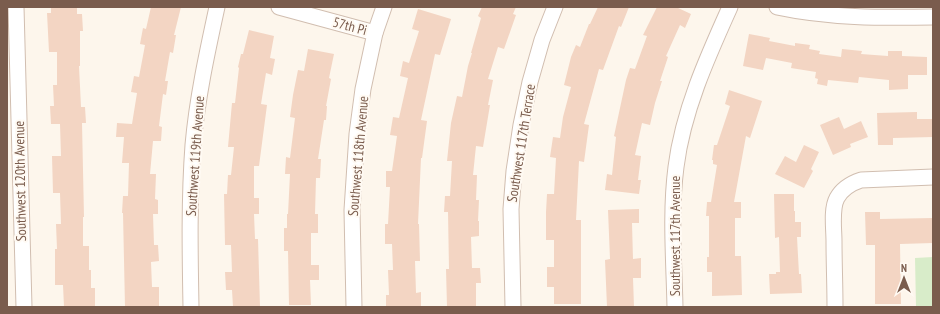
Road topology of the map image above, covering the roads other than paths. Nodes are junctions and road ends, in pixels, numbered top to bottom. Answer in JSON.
{"nodes":[{"id":1,"x":16,"y":7,"type":"edge"},
{"id":2,"x":217,"y":7,"type":"edge"},
{"id":3,"x":278,"y":7,"type":"edge"},
{"id":4,"x":384,"y":7,"type":"edge"},
{"id":5,"x":555,"y":7,"type":"edge"},
{"id":6,"x":730,"y":7,"type":"edge"},
{"id":7,"x":777,"y":7,"type":"edge"},
{"id":8,"x":933,"y":17,"type":"edge"},
{"id":9,"x":375,"y":33,"type":"junction"},
{"id":10,"x":933,"y":177,"type":"edge"},
{"id":11,"x":24,"y":307,"type":"edge"},
{"id":12,"x":191,"y":307,"type":"edge"},
{"id":13,"x":354,"y":307,"type":"edge"},
{"id":14,"x":513,"y":307,"type":"edge"},
{"id":15,"x":675,"y":307,"type":"edge"},
{"id":16,"x":835,"y":307,"type":"edge"}],
"edges":[{"from":1,"to":11,"type":"street","name":"Southwest 120th Avenue"},
{"from":2,"to":12,"type":"street","name":"Southwest 119th Avenue"},
{"from":3,"to":9,"type":"street","name":"57th Pi"},
{"from":4,"to":9,"type":"street","name":"Southwest 118th Avenue"},
{"from":5,"to":14,"type":"street","name":"Southwest 117th Terrace"},
{"from":6,"to":15,"type":"street","name":"Southwest 117th Avenue"},
{"from":7,"to":8,"type":"street"},
{"from":9,"to":13,"type":"street","name":"Southwest 118th Avenue"},
{"from":10,"to":16,"type":"street"}]}
